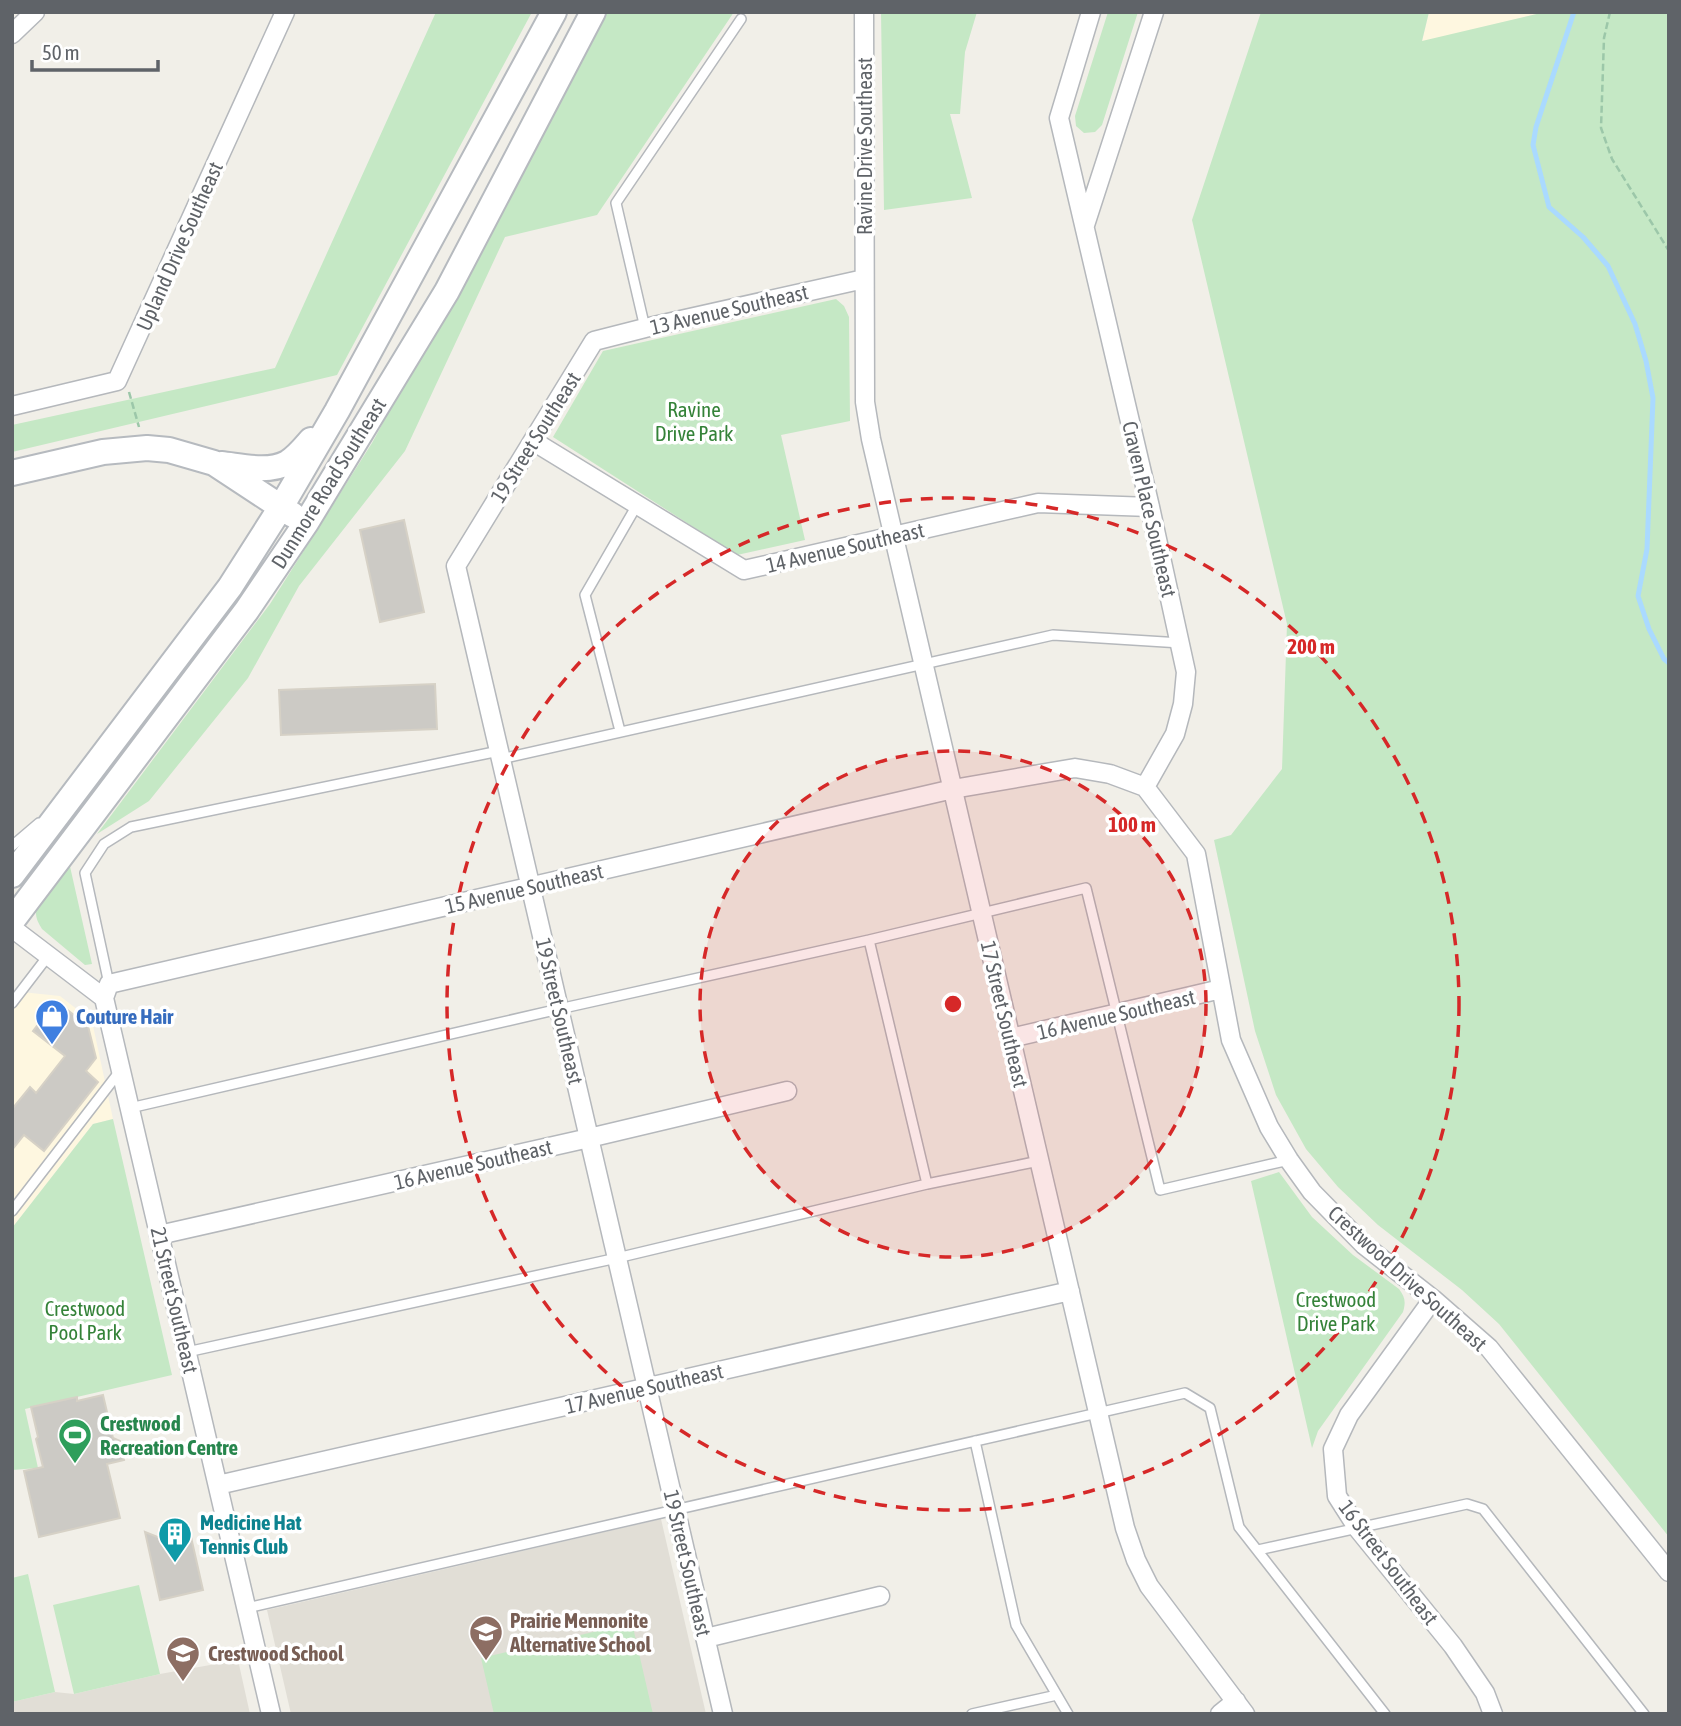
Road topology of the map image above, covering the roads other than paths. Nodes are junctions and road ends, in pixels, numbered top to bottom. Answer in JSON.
{"nodes":[{"id":1,"x":35,"y":12,"type":"edge"},
{"id":2,"x":285,"y":12,"type":"edge"},
{"id":3,"x":554,"y":12,"type":"edge"},
{"id":4,"x":593,"y":12,"type":"edge"},
{"id":5,"x":864,"y":12,"type":"edge"},
{"id":6,"x":1091,"y":12,"type":"edge"},
{"id":7,"x":1154,"y":12,"type":"edge"},
{"id":8,"x":741,"y":19,"type":"dead end"},
{"id":9,"x":12,"y":34,"type":"edge"},
{"id":10,"x":1085,"y":225,"type":"junction"},
{"id":11,"x":864,"y":279,"type":"junction"},
{"id":12,"x":645,"y":328,"type":"junction"},
{"id":13,"x":594,"y":341,"type":"joint"},
{"id":14,"x":12,"y":406,"type":"edge"},
{"id":15,"x":337,"y":411,"type":"junction"},
{"id":16,"x":533,"y":441,"type":"junction"},
{"id":17,"x":214,"y":463,"type":"junction"},
{"id":18,"x":12,"y":473,"type":"edge"},
{"id":19,"x":637,"y":505,"type":"junction"},
{"id":20,"x":281,"y":507,"type":"junction"},
{"id":21,"x":1150,"y":507,"type":"junction"},
{"id":22,"x":306,"y":523,"type":"junction"},
{"id":23,"x":893,"y":536,"type":"junction"},
{"id":24,"x":1181,"y":643,"type":"junction"},
{"id":25,"x":923,"y":663,"type":"junction"},
{"id":26,"x":620,"y":731,"type":"junction"},
{"id":27,"x":500,"y":755,"type":"junction"},
{"id":28,"x":1144,"y":787,"type":"junction"},
{"id":29,"x":953,"y":789,"type":"junction"},
{"id":30,"x":75,"y":792,"type":"junction"},
{"id":31,"x":12,"y":846,"type":"edge"},
{"id":32,"x":12,"y":875,"type":"edge"},
{"id":33,"x":531,"y":887,"type":"junction"},
{"id":34,"x":982,"y":914,"type":"junction"},
{"id":35,"x":12,"y":921,"type":"edge"},
{"id":36,"x":12,"y":928,"type":"edge"},
{"id":37,"x":869,"y":940,"type":"junction"},
{"id":38,"x":48,"y":956,"type":"junction"},
{"id":39,"x":1221,"y":989,"type":"junction"},
{"id":40,"x":107,"y":991,"type":"junction"},
{"id":41,"x":12,"y":1003,"type":"edge"},
{"id":42,"x":559,"y":1009,"type":"junction"},
{"id":43,"x":1117,"y":1014,"type":"junction"},
{"id":44,"x":1011,"y":1038,"type":"junction"},
{"id":45,"x":121,"y":1069,"type":"junction"},
{"id":46,"x":787,"y":1091,"type":"dead end"},
{"id":47,"x":130,"y":1108,"type":"junction"},
{"id":48,"x":589,"y":1138,"type":"junction"},
{"id":49,"x":1289,"y":1160,"type":"junction"},
{"id":50,"x":1040,"y":1161,"type":"junction"},
{"id":51,"x":927,"y":1184,"type":"junction"},
{"id":52,"x":12,"y":1211,"type":"edge"},
{"id":53,"x":159,"y":1235,"type":"junction"},
{"id":54,"x":617,"y":1258,"type":"junction"},
{"id":55,"x":1070,"y":1291,"type":"junction"},
{"id":56,"x":1433,"y":1298,"type":"junction"},
{"id":57,"x":187,"y":1352,"type":"junction"},
{"id":58,"x":647,"y":1387,"type":"junction"},
{"id":59,"x":1098,"y":1413,"type":"junction"},
{"id":60,"x":975,"y":1441,"type":"junction"},
{"id":61,"x":218,"y":1485,"type":"junction"},
{"id":62,"x":676,"y":1510,"type":"junction"},
{"id":63,"x":1358,"y":1529,"type":"junction"},
{"id":64,"x":1258,"y":1550,"type":"junction"},
{"id":65,"x":1669,"y":1572,"type":"edge"},
{"id":66,"x":880,"y":1596,"type":"dead end"},
{"id":67,"x":247,"y":1608,"type":"junction"},
{"id":68,"x":706,"y":1638,"type":"junction"},
{"id":69,"x":1057,"y":1695,"type":"junction"},
{"id":70,"x":1240,"y":1707,"type":"edge"},
{"id":71,"x":271,"y":1714,"type":"edge"},
{"id":72,"x":723,"y":1714,"type":"edge"},
{"id":73,"x":972,"y":1714,"type":"edge"},
{"id":74,"x":1068,"y":1714,"type":"edge"},
{"id":75,"x":1220,"y":1714,"type":"edge"},
{"id":76,"x":1385,"y":1714,"type":"edge"},
{"id":77,"x":1493,"y":1714,"type":"edge"},
{"id":78,"x":1644,"y":1714,"type":"edge"}],
"edges":[{"from":1,"to":9,"type":"street"},
{"from":2,"to":14,"type":"street","name":"Upland Drive Southeast"},
{"from":3,"to":15,"type":"main road","name":"Dunmore Road Southeast"},
{"from":4,"to":22,"type":"main road","name":"Dunmore Road Southeast"},
{"from":5,"to":11,"type":"street","name":"Ravine Drive Southeast"},
{"from":6,"to":10,"type":"street","name":"Craven Place Southeast"},
{"from":7,"to":10,"type":"street"},
{"from":8,"to":12,"type":"lane"},
{"from":10,"to":21,"type":"street","name":"Craven Place Southeast"},
{"from":11,"to":12,"type":"street","name":"13 Avenue Southeast"},
{"from":11,"to":23,"type":"street","name":"17 Street Southeast"},
{"from":12,"to":13,"type":"street","name":"13 Avenue Southeast"},
{"from":13,"to":16,"type":"street","name":"19 Street Southeast"},
{"from":15,"to":17,"type":"main road"},
{"from":15,"to":20,"type":"main road","name":"Dunmore Road Southeast"},
{"from":16,"to":19,"type":"street","name":"14 Avenue Southeast"},
{"from":16,"to":27,"type":"street","name":"19 Street Southeast"},
{"from":17,"to":18,"type":"main road"},
{"from":17,"to":20,"type":"main road"},
{"from":19,"to":23,"type":"street","name":"14 Avenue Southeast"},
{"from":19,"to":26,"type":"lane"},
{"from":20,"to":22,"type":"main road"},
{"from":20,"to":30,"type":"main road","name":"Dunmore Road Southeast"},
{"from":21,"to":23,"type":"street","name":"14 Avenue Southeast"},
{"from":21,"to":24,"type":"street","name":"Craven Place Southeast"},
{"from":22,"to":35,"type":"main road","name":"Dunmore Road Southeast"},
{"from":23,"to":25,"type":"street","name":"17 Street Southeast"},
{"from":24,"to":25,"type":"lane"},
{"from":24,"to":28,"type":"street","name":"Craven Place Southeast"},
{"from":25,"to":26,"type":"lane"},
{"from":25,"to":29,"type":"street","name":"17 Street Southeast"},
{"from":26,"to":27,"type":"lane"},
{"from":27,"to":33,"type":"street","name":"19 Street Southeast"},
{"from":27,"to":40,"type":"lane"},
{"from":28,"to":29,"type":"street"},
{"from":28,"to":39,"type":"street","name":"Crestwood Drive Southeast"},
{"from":29,"to":33,"type":"street","name":"15 Avenue Southeast"},
{"from":29,"to":34,"type":"street","name":"17 Street Southeast"},
{"from":30,"to":31,"type":"lane"},
{"from":30,"to":32,"type":"main road","name":"Dunmore Road Southeast"},
{"from":33,"to":40,"type":"street","name":"15 Avenue Southeast"},
{"from":33,"to":42,"type":"street","name":"19 Street Southeast"},
{"from":34,"to":37,"type":"lane"},
{"from":34,"to":43,"type":"lane"},
{"from":34,"to":44,"type":"street","name":"17 Street Southeast"},
{"from":36,"to":38,"type":"street"},
{"from":37,"to":42,"type":"lane"},
{"from":37,"to":51,"type":"lane"},
{"from":38,"to":40,"type":"street"},
{"from":38,"to":41,"type":"lane"},
{"from":39,"to":43,"type":"street","name":"16 Avenue Southeast"},
{"from":39,"to":49,"type":"street","name":"Crestwood Drive Southeast"},
{"from":40,"to":45,"type":"street","name":"21 Street Southeast"},
{"from":42,"to":47,"type":"lane"},
{"from":42,"to":48,"type":"street","name":"19 Street Southeast"},
{"from":43,"to":44,"type":"street","name":"16 Avenue Southeast"},
{"from":43,"to":49,"type":"lane"},
{"from":44,"to":50,"type":"street","name":"17 Street Southeast"},
{"from":45,"to":47,"type":"street","name":"21 Street Southeast"},
{"from":45,"to":52,"type":"lane"},
{"from":46,"to":48,"type":"street","name":"16 Avenue Southeast"},
{"from":47,"to":53,"type":"street","name":"21 Street Southeast"},
{"from":48,"to":53,"type":"street","name":"16 Avenue Southeast"},
{"from":48,"to":54,"type":"street","name":"19 Street Southeast"},
{"from":49,"to":56,"type":"street","name":"Crestwood Drive Southeast"},
{"from":50,"to":51,"type":"lane"},
{"from":50,"to":55,"type":"street","name":"17 Street Southeast"},
{"from":51,"to":54,"type":"lane"},
{"from":53,"to":57,"type":"street","name":"21 Street Southeast"},
{"from":54,"to":57,"type":"lane"},
{"from":54,"to":58,"type":"street","name":"19 Street Southeast"},
{"from":55,"to":58,"type":"street","name":"17 Avenue Southeast"},
{"from":55,"to":59,"type":"street","name":"17 Street Southeast"},
{"from":56,"to":63,"type":"street","name":"16 Street Southeast"},
{"from":56,"to":65,"type":"street","name":"Crestwood Drive Southeast"},
{"from":57,"to":61,"type":"street","name":"21 Street Southeast"},
{"from":58,"to":61,"type":"street","name":"17 Avenue Southeast"},
{"from":58,"to":62,"type":"street","name":"19 Street Southeast"},
{"from":59,"to":60,"type":"lane"},
{"from":59,"to":64,"type":"lane"},
{"from":59,"to":70,"type":"street","name":"17 Street Southeast"},
{"from":60,"to":62,"type":"lane"},
{"from":60,"to":69,"type":"lane"},
{"from":61,"to":67,"type":"street","name":"21 Street Southeast"},
{"from":62,"to":67,"type":"lane"},
{"from":62,"to":68,"type":"street","name":"19 Street Southeast"},
{"from":63,"to":64,"type":"lane"},
{"from":63,"to":77,"type":"street","name":"16 Street Southeast"},
{"from":63,"to":78,"type":"lane"},
{"from":64,"to":76,"type":"lane"},
{"from":66,"to":68,"type":"street"},
{"from":67,"to":71,"type":"street","name":"21 Street Southeast"},
{"from":68,"to":72,"type":"street","name":"19 Street Southeast"},
{"from":69,"to":73,"type":"lane"},
{"from":69,"to":74,"type":"lane"},
{"from":70,"to":75,"type":"street"}]}
